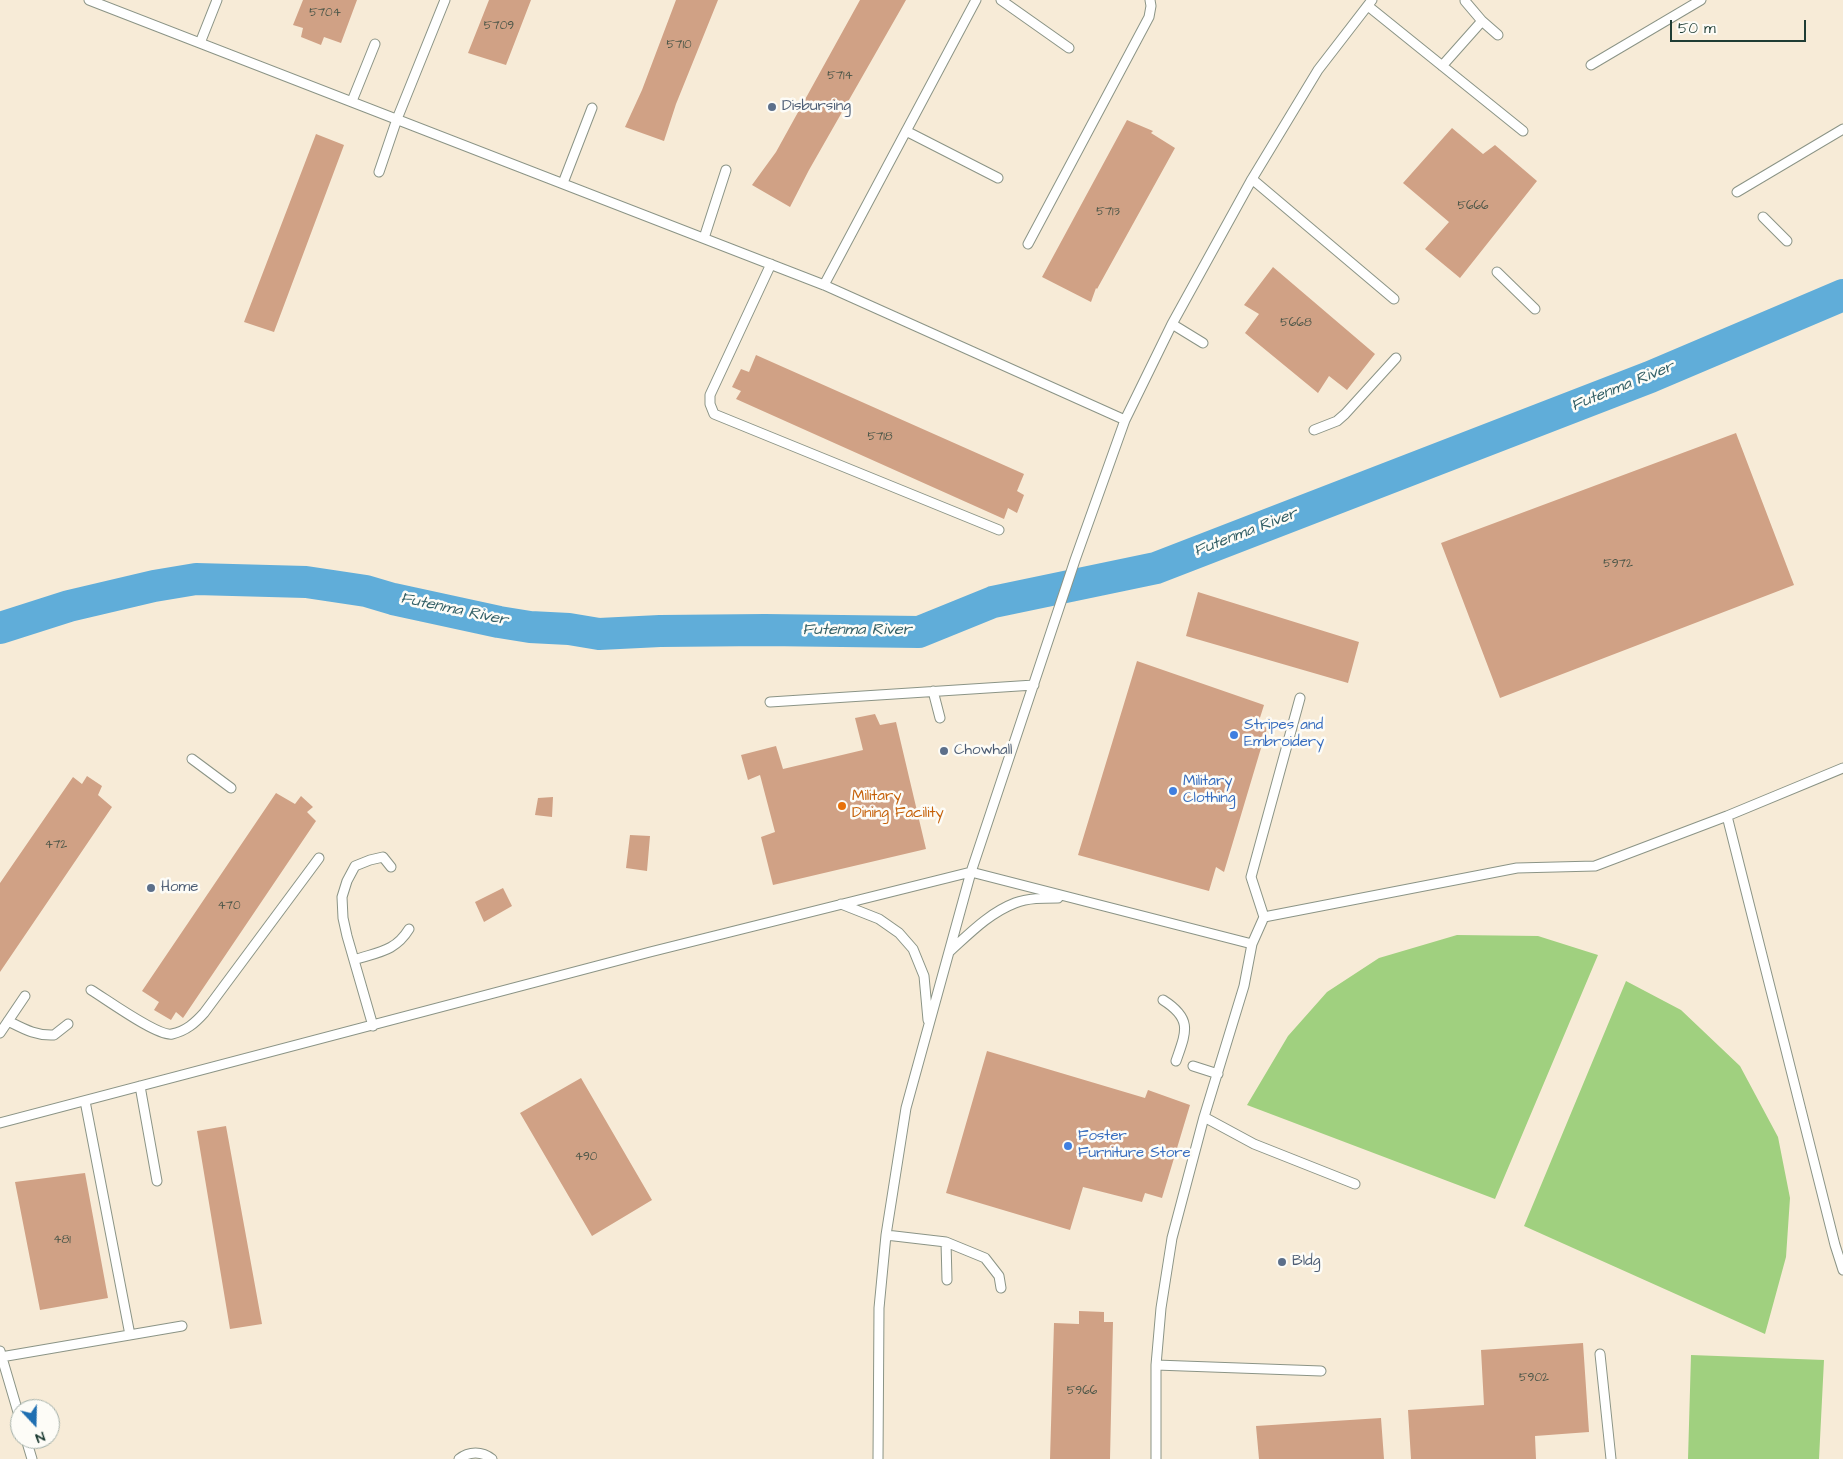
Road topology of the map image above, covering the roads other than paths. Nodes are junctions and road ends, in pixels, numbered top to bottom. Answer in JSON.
{"nodes":[{"id":1,"x":89,"y":0,"type":"edge"},
{"id":2,"x":217,"y":0,"type":"edge"},
{"id":3,"x":445,"y":0,"type":"edge"},
{"id":4,"x":976,"y":0,"type":"edge"},
{"id":5,"x":1001,"y":0,"type":"edge"},
{"id":6,"x":1150,"y":0,"type":"edge"},
{"id":7,"x":1701,"y":0,"type":"edge"},
{"id":8,"x":1465,"y":1,"type":"dead end"},
{"id":9,"x":1370,"y":3,"type":"edge"},
{"id":10,"x":1482,"y":21,"type":"junction"},
{"id":11,"x":1498,"y":35,"type":"dead end"},
{"id":12,"x":200,"y":43,"type":"junction"},
{"id":13,"x":375,"y":44,"type":"dead end"},
{"id":14,"x":1069,"y":48,"type":"dead end"},
{"id":15,"x":1591,"y":65,"type":"dead end"},
{"id":16,"x":1442,"y":66,"type":"junction"},
{"id":17,"x":352,"y":101,"type":"junction"},
{"id":18,"x":592,"y":108,"type":"dead end"},
{"id":19,"x":397,"y":119,"type":"junction"},
{"id":20,"x":1843,"y":128,"type":"edge"},
{"id":21,"x":906,"y":131,"type":"junction"},
{"id":22,"x":1523,"y":131,"type":"dead end"},
{"id":23,"x":726,"y":170,"type":"dead end"},
{"id":24,"x":379,"y":172,"type":"dead end"},
{"id":25,"x":998,"y":178,"type":"dead end"},
{"id":26,"x":1252,"y":179,"type":"junction"},
{"id":27,"x":563,"y":183,"type":"junction"},
{"id":28,"x":1737,"y":192,"type":"dead end"},
{"id":29,"x":1763,"y":218,"type":"dead end"},
{"id":30,"x":704,"y":238,"type":"junction"},
{"id":31,"x":1787,"y":241,"type":"dead end"},
{"id":32,"x":1028,"y":244,"type":"dead end"},
{"id":33,"x":771,"y":264,"type":"junction"},
{"id":34,"x":1497,"y":272,"type":"dead end"},
{"id":35,"x":824,"y":285,"type":"junction"},
{"id":36,"x":1394,"y":299,"type":"dead end"},
{"id":37,"x":1535,"y":309,"type":"dead end"},
{"id":38,"x":1172,"y":324,"type":"junction"},
{"id":39,"x":1203,"y":343,"type":"dead end"},
{"id":40,"x":1396,"y":358,"type":"dead end"},
{"id":41,"x":1124,"y":420,"type":"junction"},
{"id":42,"x":1314,"y":430,"type":"dead end"},
{"id":43,"x":999,"y":530,"type":"dead end"},
{"id":44,"x":1034,"y":685,"type":"junction"},
{"id":45,"x":933,"y":691,"type":"junction"},
{"id":46,"x":1300,"y":698,"type":"dead end"},
{"id":47,"x":770,"y":702,"type":"dead end"},
{"id":48,"x":940,"y":718,"type":"dead end"},
{"id":49,"x":192,"y":759,"type":"dead end"},
{"id":50,"x":1843,"y":768,"type":"edge"},
{"id":51,"x":231,"y":788,"type":"dead end"},
{"id":52,"x":1727,"y":816,"type":"junction"},
{"id":53,"x":319,"y":858,"type":"dead end"},
{"id":54,"x":391,"y":867,"type":"dead end"},
{"id":55,"x":971,"y":872,"type":"junction"},
{"id":56,"x":1068,"y":897,"type":"junction"},
{"id":57,"x":841,"y":904,"type":"junction"},
{"id":58,"x":1264,"y":917,"type":"junction"},
{"id":59,"x":409,"y":929,"type":"dead end"},
{"id":60,"x":1252,"y":944,"type":"junction"},
{"id":61,"x":949,"y":952,"type":"junction"},
{"id":62,"x":354,"y":960,"type":"junction"},
{"id":63,"x":91,"y":990,"type":"dead end"},
{"id":64,"x":25,"y":996,"type":"dead end"},
{"id":65,"x":1163,"y":1000,"type":"dead end"},
{"id":66,"x":8,"y":1021,"type":"junction"},
{"id":67,"x":68,"y":1024,"type":"dead end"},
{"id":68,"x":373,"y":1026,"type":"junction"},
{"id":69,"x":928,"y":1028,"type":"junction"},
{"id":70,"x":0,"y":1033,"type":"edge"},
{"id":71,"x":1176,"y":1061,"type":"dead end"},
{"id":72,"x":1193,"y":1066,"type":"dead end"},
{"id":73,"x":1218,"y":1074,"type":"junction"},
{"id":74,"x":140,"y":1086,"type":"junction"},
{"id":75,"x":85,"y":1100,"type":"junction"},
{"id":76,"x":1204,"y":1117,"type":"junction"},
{"id":77,"x":0,"y":1123,"type":"edge"},
{"id":78,"x":157,"y":1181,"type":"dead end"},
{"id":79,"x":1355,"y":1184,"type":"dead end"},
{"id":80,"x":886,"y":1235,"type":"junction"},
{"id":81,"x":946,"y":1242,"type":"junction"},
{"id":82,"x":1843,"y":1270,"type":"edge"},
{"id":83,"x":947,"y":1280,"type":"dead end"},
{"id":84,"x":1001,"y":1288,"type":"dead end"},
{"id":85,"x":182,"y":1326,"type":"dead end"},
{"id":86,"x":130,"y":1335,"type":"junction"},
{"id":87,"x":1,"y":1354,"type":"edge"},
{"id":88,"x":1600,"y":1354,"type":"dead end"},
{"id":89,"x":1156,"y":1365,"type":"junction"},
{"id":90,"x":1321,"y":1371,"type":"dead end"},
{"id":91,"x":14,"y":1399,"type":"edge"},
{"id":92,"x":459,"y":1459,"type":"edge"},
{"id":93,"x":492,"y":1459,"type":"edge"},
{"id":94,"x":878,"y":1459,"type":"edge"},
{"id":95,"x":1156,"y":1459,"type":"edge"},
{"id":96,"x":1611,"y":1459,"type":"edge"}],
"edges":[{"from":1,"to":12,"type":"lane"},
{"from":2,"to":12,"type":"lane"},
{"from":3,"to":19,"type":"lane"},
{"from":4,"to":21,"type":"lane"},
{"from":5,"to":14,"type":"lane"},
{"from":6,"to":32,"type":"lane"},
{"from":7,"to":15,"type":"lane"},
{"from":8,"to":10,"type":"lane"},
{"from":9,"to":16,"type":"lane"},
{"from":9,"to":26,"type":"lane"},
{"from":10,"to":11,"type":"lane"},
{"from":10,"to":16,"type":"lane"},
{"from":12,"to":17,"type":"lane"},
{"from":13,"to":17,"type":"lane"},
{"from":16,"to":22,"type":"lane"},
{"from":17,"to":19,"type":"lane"},
{"from":18,"to":27,"type":"lane"},
{"from":19,"to":24,"type":"lane"},
{"from":19,"to":27,"type":"lane"},
{"from":20,"to":28,"type":"lane"},
{"from":21,"to":25,"type":"lane"},
{"from":21,"to":35,"type":"lane"},
{"from":23,"to":30,"type":"lane"},
{"from":26,"to":36,"type":"lane"},
{"from":26,"to":38,"type":"lane"},
{"from":27,"to":30,"type":"lane"},
{"from":29,"to":31,"type":"lane"},
{"from":30,"to":33,"type":"lane"},
{"from":33,"to":35,"type":"lane"},
{"from":33,"to":43,"type":"lane"},
{"from":34,"to":37,"type":"lane"},
{"from":35,"to":41,"type":"lane"},
{"from":38,"to":39,"type":"lane"},
{"from":38,"to":41,"type":"lane"},
{"from":40,"to":42,"type":"lane"},
{"from":41,"to":44,"type":"lane"},
{"from":44,"to":45,"type":"lane"},
{"from":44,"to":55,"type":"lane"},
{"from":45,"to":47,"type":"lane"},
{"from":45,"to":48,"type":"lane"},
{"from":46,"to":58,"type":"lane"},
{"from":49,"to":51,"type":"lane"},
{"from":50,"to":52,"type":"lane"},
{"from":52,"to":58,"type":"lane"},
{"from":52,"to":82,"type":"lane"},
{"from":53,"to":63,"type":"lane"},
{"from":54,"to":62,"type":"lane"},
{"from":55,"to":56,"type":"lane"},
{"from":55,"to":57,"type":"lane"},
{"from":55,"to":61,"type":"lane"},
{"from":56,"to":60,"type":"lane"},
{"from":56,"to":61,"type":"lane"},
{"from":57,"to":68,"type":"lane"},
{"from":57,"to":69,"type":"lane"},
{"from":58,"to":60,"type":"lane"},
{"from":59,"to":62,"type":"lane"},
{"from":60,"to":73,"type":"lane"},
{"from":61,"to":69,"type":"lane"},
{"from":62,"to":68,"type":"lane"},
{"from":64,"to":66,"type":"lane"},
{"from":65,"to":71,"type":"lane"},
{"from":66,"to":67,"type":"lane"},
{"from":66,"to":70,"type":"lane"},
{"from":68,"to":74,"type":"lane"},
{"from":69,"to":80,"type":"lane"},
{"from":72,"to":73,"type":"lane"},
{"from":73,"to":76,"type":"lane"},
{"from":74,"to":75,"type":"lane"},
{"from":74,"to":78,"type":"lane"},
{"from":75,"to":77,"type":"lane"},
{"from":75,"to":86,"type":"lane"},
{"from":76,"to":79,"type":"lane"},
{"from":76,"to":89,"type":"lane"},
{"from":80,"to":81,"type":"lane"},
{"from":80,"to":94,"type":"lane"},
{"from":81,"to":83,"type":"lane"},
{"from":81,"to":84,"type":"lane"},
{"from":85,"to":86,"type":"lane"},
{"from":86,"to":87,"type":"lane"},
{"from":87,"to":91,"type":"lane"},
{"from":88,"to":96,"type":"lane"},
{"from":89,"to":90,"type":"lane"},
{"from":89,"to":95,"type":"lane"},
{"from":92,"to":93,"type":"lane"}]}
